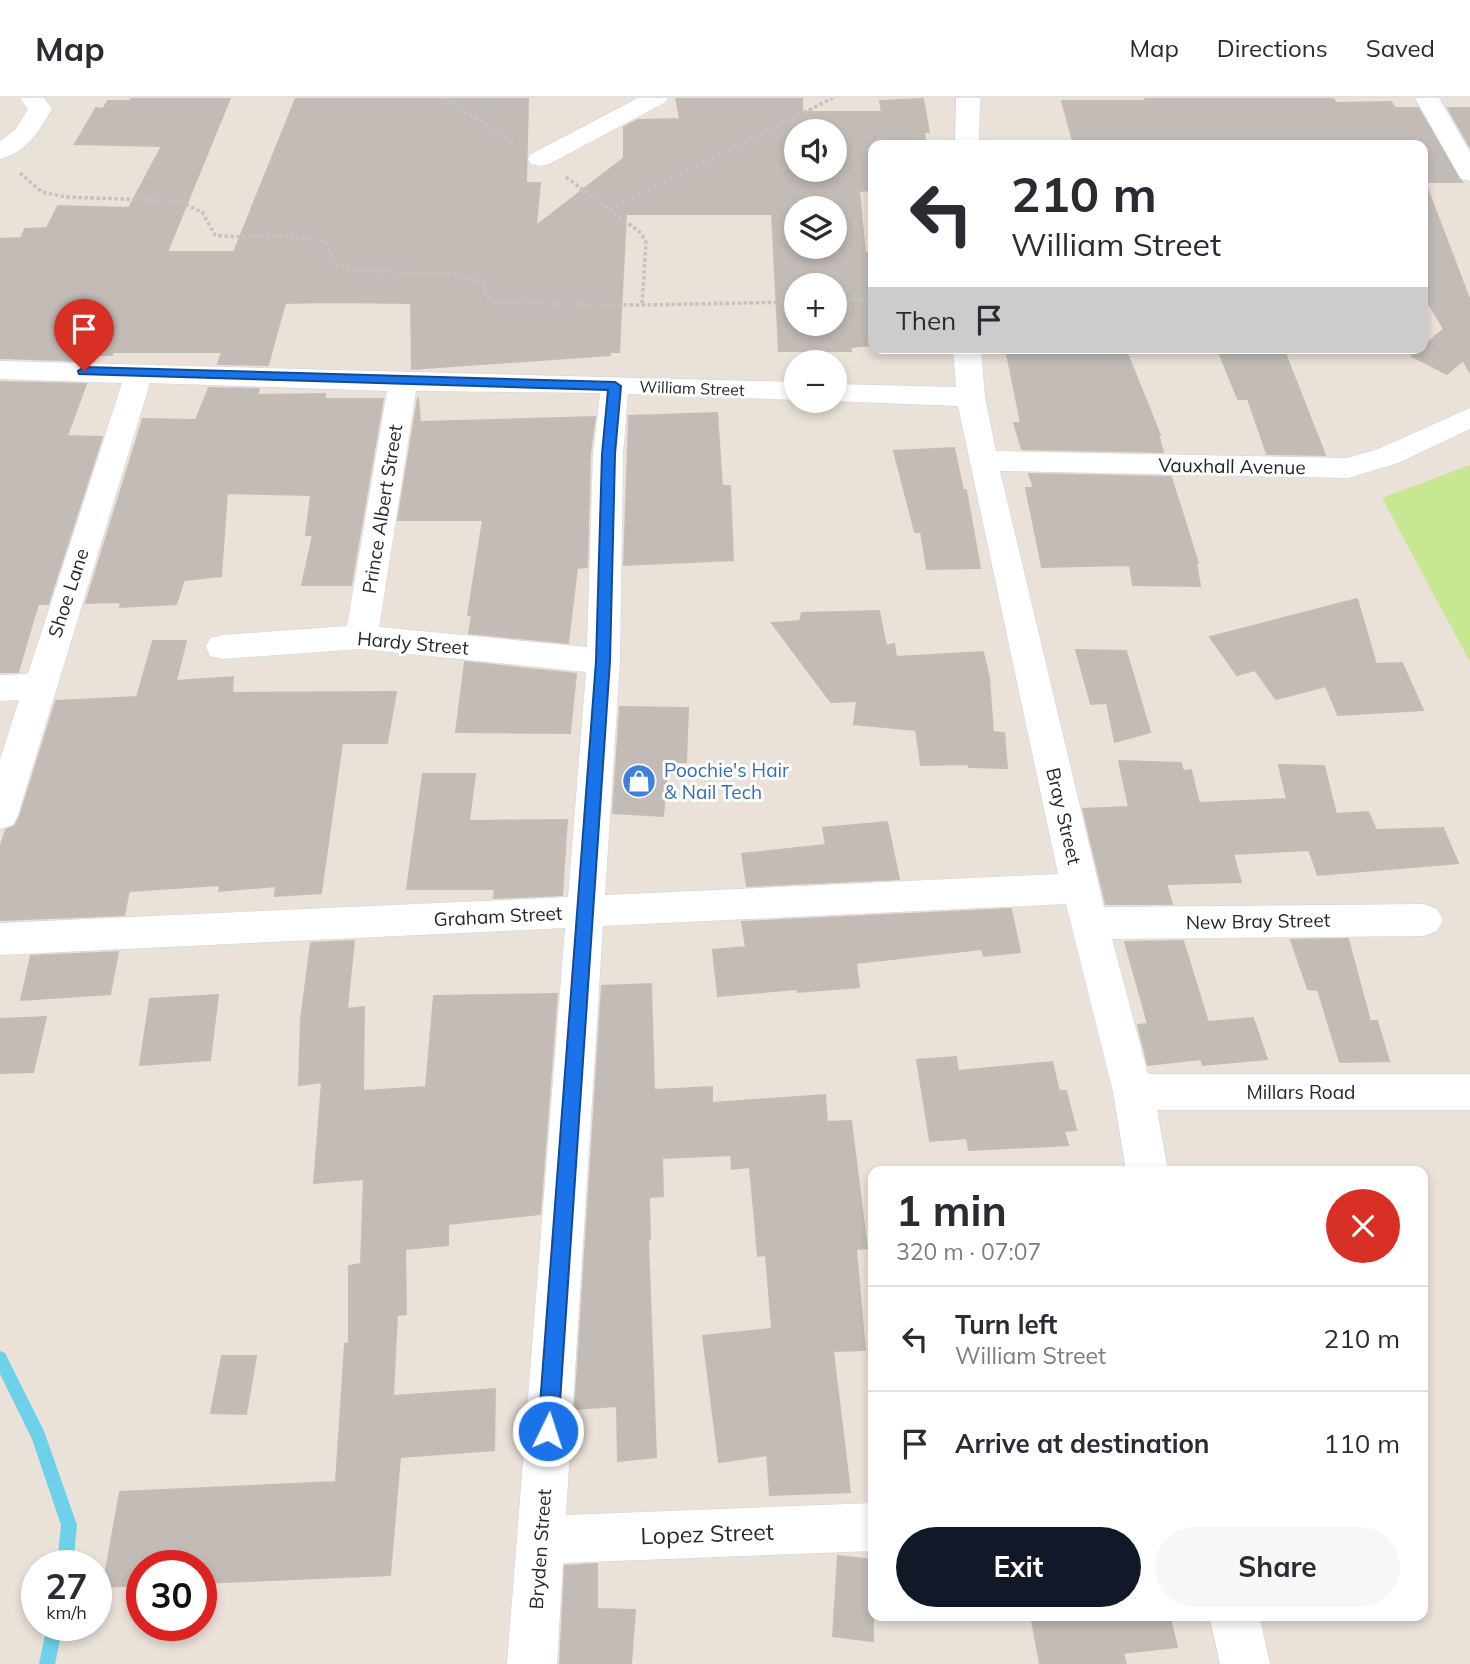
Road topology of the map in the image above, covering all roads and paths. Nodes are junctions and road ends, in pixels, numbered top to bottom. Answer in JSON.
{"nodes":[{"id":1,"x":32,"y":98,"type":"edge"},
{"id":2,"x":444,"y":98,"type":"edge"},
{"id":3,"x":656,"y":98,"type":"edge"},
{"id":4,"x":833,"y":98,"type":"edge"},
{"id":5,"x":968,"y":98,"type":"edge"},
{"id":6,"x":1427,"y":98,"type":"edge"},
{"id":7,"x":967,"y":140,"type":"edge"},
{"id":8,"x":5,"y":159,"type":"edge"},
{"id":9,"x":540,"y":159,"type":"junction"},
{"id":10,"x":1470,"y":174,"type":"edge"},
{"id":11,"x":610,"y":209,"type":"junction"},
{"id":12,"x":868,"y":300,"type":"edge"},
{"id":13,"x":847,"y":301,"type":"edge"},
{"id":14,"x":784,"y":302,"type":"edge"},
{"id":15,"x":642,"y":305,"type":"junction"},
{"id":16,"x":968,"y":354,"type":"edge"},
{"id":17,"x":0,"y":370,"type":"edge"},
{"id":18,"x":139,"y":372,"type":"junction"},
{"id":19,"x":403,"y":382,"type":"junction"},
{"id":20,"x":615,"y":386,"type":"junction"},
{"id":21,"x":784,"y":391,"type":"edge"},
{"id":22,"x":847,"y":393,"type":"edge"},
{"id":23,"x":971,"y":397,"type":"junction"},
{"id":24,"x":1470,"y":417,"type":"edge"},
{"id":25,"x":983,"y":461,"type":"junction"},
{"id":26,"x":361,"y":637,"type":"junction"},
{"id":27,"x":222,"y":648,"type":"dead end"},
{"id":28,"x":603,"y":661,"type":"junction"},
{"id":29,"x":38,"y":686,"type":"junction"},
{"id":30,"x":0,"y":688,"type":"edge"},
{"id":31,"x":0,"y":815,"type":"edge"},
{"id":32,"x":1080,"y":888,"type":"junction"},
{"id":33,"x":584,"y":912,"type":"junction"},
{"id":34,"x":1424,"y":920,"type":"dead end"},
{"id":35,"x":1091,"y":923,"type":"junction"},
{"id":36,"x":0,"y":939,"type":"edge"},
{"id":37,"x":1133,"y":1092,"type":"junction"},
{"id":38,"x":1470,"y":1092,"type":"edge"},
{"id":39,"x":1146,"y":1166,"type":"edge"},
{"id":40,"x":868,"y":1527,"type":"edge"},
{"id":41,"x":541,"y":1540,"type":"junction"},
{"id":42,"x":1235,"y":1621,"type":"edge"},
{"id":43,"x":532,"y":1664,"type":"edge"},
{"id":44,"x":1245,"y":1664,"type":"edge"}],
"edges":[{"from":1,"to":8,"type":"street"},
{"from":2,"to":9,"type":"path"},
{"from":3,"to":9,"type":"street"},
{"from":4,"to":11,"type":"path"},
{"from":5,"to":7,"type":"street"},
{"from":6,"to":10,"type":"street"},
{"from":8,"to":15,"type":"path"},
{"from":9,"to":11,"type":"path"},
{"from":11,"to":15,"type":"path"},
{"from":12,"to":13,"type":"path"},
{"from":14,"to":15,"type":"path"},
{"from":16,"to":23,"type":"street","name":"Bray Street"},
{"from":17,"to":18,"type":"street","name":"William Street"},
{"from":18,"to":19,"type":"street","name":"William Street"},
{"from":18,"to":29,"type":"street","name":"Shoe Lane"},
{"from":19,"to":20,"type":"street","name":"William Street"},
{"from":19,"to":26,"type":"street","name":"Prince Albert Street"},
{"from":20,"to":21,"type":"street","name":"William Street"},
{"from":20,"to":28,"type":"street","name":"Bryden Street"},
{"from":22,"to":23,"type":"street"},
{"from":23,"to":25,"type":"street","name":"Bray Street"},
{"from":24,"to":25,"type":"street","name":"Vauxhall Avenue"},
{"from":25,"to":32,"type":"street","name":"Bray Street"},
{"from":26,"to":27,"type":"street","name":"Hardy Street"},
{"from":26,"to":28,"type":"street","name":"Hardy Street"},
{"from":28,"to":33,"type":"street","name":"Bryden Street"},
{"from":29,"to":30,"type":"street"},
{"from":29,"to":31,"type":"street","name":"Shoe Lane"},
{"from":32,"to":33,"type":"street","name":"Graham Street"},
{"from":32,"to":35,"type":"street","name":"Bray Street"},
{"from":33,"to":36,"type":"street","name":"Graham Street"},
{"from":33,"to":41,"type":"street","name":"Bryden Street"},
{"from":34,"to":35,"type":"street","name":"New Bray Street"},
{"from":35,"to":37,"type":"street","name":"Bray Street"},
{"from":37,"to":38,"type":"street","name":"Millars Road"},
{"from":37,"to":39,"type":"street","name":"Bray Street"},
{"from":40,"to":41,"type":"street","name":"Lopez Street"},
{"from":41,"to":43,"type":"street","name":"Bryden Street"},
{"from":42,"to":44,"type":"street"}]}
